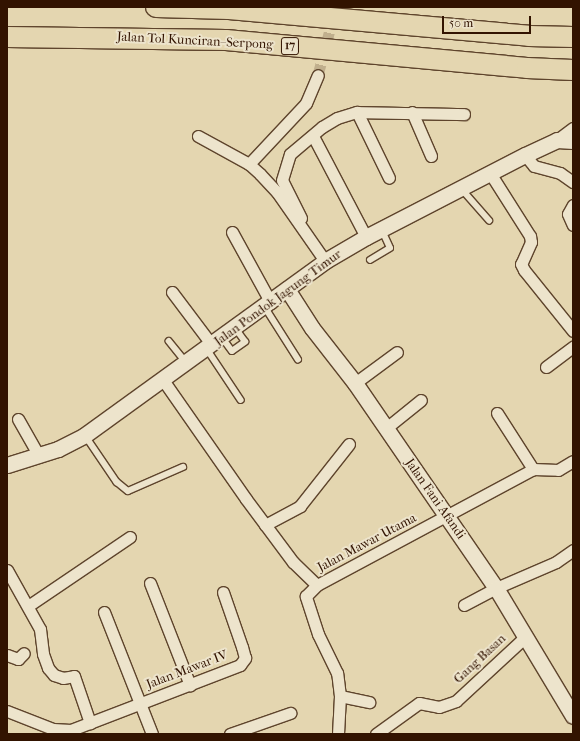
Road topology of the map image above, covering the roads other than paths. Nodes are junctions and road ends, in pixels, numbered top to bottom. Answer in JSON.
{"nodes":[{"id":1,"x":156,"y":7,"type":"edge"},
{"id":2,"x":7,"y":37,"type":"edge"},
{"id":3,"x":573,"y":38,"type":"edge"},
{"id":4,"x":573,"y":70,"type":"edge"},
{"id":5,"x":318,"y":75,"type":"tunnel mouth"},
{"id":6,"x":358,"y":112,"type":"junction"},
{"id":7,"x":412,"y":112,"type":"junction"},
{"id":8,"x":464,"y":114,"type":"dead end"},
{"id":9,"x":573,"y":128,"type":"edge"},
{"id":10,"x":198,"y":136,"type":"dead end"},
{"id":11,"x":313,"y":136,"type":"junction"},
{"id":12,"x":557,"y":140,"type":"junction"},
{"id":13,"x":573,"y":141,"type":"edge"},
{"id":14,"x":525,"y":155,"type":"junction"},
{"id":15,"x":431,"y":156,"type":"dead end"},
{"id":16,"x":249,"y":164,"type":"junction"},
{"id":17,"x":490,"y":174,"type":"junction"},
{"id":18,"x":389,"y":178,"type":"dead end"},
{"id":19,"x":573,"y":182,"type":"edge"},
{"id":20,"x":461,"y":188,"type":"junction"},
{"id":21,"x":573,"y":205,"type":"edge"},
{"id":22,"x":301,"y":218,"type":"dead end"},
{"id":23,"x":489,"y":220,"type":"dead end"},
{"id":24,"x":573,"y":225,"type":"edge"},
{"id":25,"x":381,"y":229,"type":"junction"},
{"id":26,"x":232,"y":232,"type":"dead end"},
{"id":27,"x":366,"y":237,"type":"junction"},
{"id":28,"x":370,"y":260,"type":"dead end"},
{"id":29,"x":325,"y":261,"type":"junction"},
{"id":30,"x":288,"y":289,"type":"junction"},
{"id":31,"x":172,"y":292,"type":"dead end"},
{"id":32,"x":268,"y":305,"type":"junction"},
{"id":33,"x":573,"y":331,"type":"edge"},
{"id":34,"x":169,"y":340,"type":"dead end"},
{"id":35,"x":214,"y":344,"type":"junction"},
{"id":36,"x":573,"y":347,"type":"edge"},
{"id":37,"x":397,"y":352,"type":"dead end"},
{"id":38,"x":298,"y":359,"type":"dead end"},
{"id":39,"x":187,"y":363,"type":"junction"},
{"id":40,"x":546,"y":367,"type":"dead end"},
{"id":41,"x":163,"y":380,"type":"junction"},
{"id":42,"x":355,"y":383,"type":"junction"},
{"id":43,"x":241,"y":400,"type":"dead end"},
{"id":44,"x":421,"y":400,"type":"dead end"},
{"id":45,"x":497,"y":413,"type":"dead end"},
{"id":46,"x":18,"y":419,"type":"dead end"},
{"id":47,"x":385,"y":429,"type":"junction"},
{"id":48,"x":85,"y":435,"type":"junction"},
{"id":49,"x":349,"y":444,"type":"dead end"},
{"id":50,"x":39,"y":456,"type":"junction"},
{"id":51,"x":573,"y":461,"type":"edge"},
{"id":52,"x":7,"y":466,"type":"edge"},
{"id":53,"x":183,"y":467,"type":"dead end"},
{"id":54,"x":533,"y":469,"type":"junction"},
{"id":55,"x":447,"y":516,"type":"junction"},
{"id":56,"x":265,"y":524,"type":"junction"},
{"id":57,"x":130,"y":537,"type":"dead end"},
{"id":58,"x":573,"y":550,"type":"edge"},
{"id":59,"x":7,"y":570,"type":"edge"},
{"id":60,"x":150,"y":583,"type":"dead end"},
{"id":61,"x":317,"y":586,"type":"junction"},
{"id":62,"x":496,"y":588,"type":"junction"},
{"id":63,"x":223,"y":592,"type":"dead end"},
{"id":64,"x":464,"y":605,"type":"dead end"},
{"id":65,"x":28,"y":606,"type":"junction"},
{"id":66,"x":104,"y":612,"type":"dead end"},
{"id":67,"x":524,"y":637,"type":"junction"},
{"id":68,"x":24,"y":653,"type":"dead end"},
{"id":69,"x":7,"y":655,"type":"edge"},
{"id":70,"x":190,"y":685,"type":"junction"},
{"id":71,"x":340,"y":696,"type":"junction"},
{"id":72,"x":369,"y":702,"type":"dead end"},
{"id":73,"x":139,"y":703,"type":"junction"},
{"id":74,"x":7,"y":711,"type":"edge"},
{"id":75,"x":290,"y":713,"type":"dead end"},
{"id":76,"x":573,"y":716,"type":"edge"},
{"id":77,"x":90,"y":724,"type":"junction"},
{"id":78,"x":152,"y":734,"type":"edge"},
{"id":79,"x":230,"y":734,"type":"edge"},
{"id":80,"x":338,"y":734,"type":"edge"},
{"id":81,"x":376,"y":734,"type":"edge"}],
"edges":[{"from":1,"to":3,"type":"highway"},
{"from":2,"to":4,"type":"highway","name":"Jalan Tol Kunciran–Serpong","number":"17"},
{"from":5,"to":16,"type":"street"},
{"from":6,"to":7,"type":"street"},
{"from":6,"to":11,"type":"street"},
{"from":6,"to":18,"type":"street"},
{"from":7,"to":8,"type":"street"},
{"from":7,"to":15,"type":"street"},
{"from":9,"to":12,"type":"street","name":"Jalan Pondok Jagung Timur"},
{"from":10,"to":16,"type":"street"},
{"from":11,"to":22,"type":"street"},
{"from":11,"to":27,"type":"street"},
{"from":12,"to":13,"type":"street","name":"Jalan Pondok Jagung Timur"},
{"from":12,"to":14,"type":"street","name":"Jalan Pondok Jagung Timur"},
{"from":14,"to":17,"type":"street","name":"Jalan Pondok Jagung Timur"},
{"from":14,"to":19,"type":"street"},
{"from":16,"to":29,"type":"street"},
{"from":17,"to":20,"type":"street","name":"Jalan Pondok Jagung Timur"},
{"from":17,"to":33,"type":"street"},
{"from":20,"to":23,"type":"lane"},
{"from":20,"to":25,"type":"street","name":"Jalan Pondok Jagung Timur"},
{"from":21,"to":24,"type":"street"},
{"from":25,"to":27,"type":"street","name":"Jalan Pondok Jagung Timur"},
{"from":25,"to":28,"type":"lane"},
{"from":26,"to":32,"type":"street"},
{"from":27,"to":29,"type":"street","name":"Jalan Pondok Jagung Timur"},
{"from":29,"to":30,"type":"street","name":"Jalan Pondok Jagung Timur"},
{"from":30,"to":32,"type":"street","name":"Jalan Pondok Jagung Timur"},
{"from":30,"to":42,"type":"street","name":"Jalan Fani Afandi"},
{"from":31,"to":35,"type":"street"},
{"from":32,"to":35,"type":"street","name":"Jalan Pondok Jagung Timur"},
{"from":32,"to":38,"type":"lane"},
{"from":34,"to":39,"type":"lane"},
{"from":35,"to":39,"type":"street","name":"Jalan Pondok Jagung Timur"},
{"from":35,"to":43,"type":"lane"},
{"from":36,"to":40,"type":"street"},
{"from":37,"to":42,"type":"street"},
{"from":39,"to":41,"type":"street","name":"Jalan Pondok Jagung Timur"},
{"from":41,"to":48,"type":"street","name":"Jalan Pondok Jagung Timur"},
{"from":41,"to":56,"type":"street"},
{"from":42,"to":47,"type":"street","name":"Jalan Fani Afandi"},
{"from":44,"to":47,"type":"street"},
{"from":45,"to":54,"type":"street"},
{"from":46,"to":50,"type":"street"},
{"from":47,"to":55,"type":"street","name":"Jalan Fani Afandi"},
{"from":48,"to":50,"type":"street","name":"Jalan Pondok Jagung Timur"},
{"from":48,"to":53,"type":"lane"},
{"from":49,"to":56,"type":"street"},
{"from":50,"to":52,"type":"street","name":"Jalan Pondok Jagung Timur"},
{"from":51,"to":54,"type":"street"},
{"from":54,"to":55,"type":"street","name":"Jalan Mawar Utama"},
{"from":55,"to":61,"type":"street","name":"Jalan Mawar Utama"},
{"from":55,"to":62,"type":"street","name":"Jalan Fani Afandi"},
{"from":56,"to":61,"type":"street"},
{"from":57,"to":65,"type":"street"},
{"from":58,"to":62,"type":"street"},
{"from":59,"to":65,"type":"street"},
{"from":60,"to":70,"type":"street"},
{"from":61,"to":71,"type":"street","name":"Jalan Mawar Utama"},
{"from":62,"to":64,"type":"street"},
{"from":62,"to":67,"type":"street","name":"Jalan Fani Afandi"},
{"from":63,"to":70,"type":"street","name":"Jalan Mawar IV"},
{"from":65,"to":77,"type":"street"},
{"from":66,"to":73,"type":"street"},
{"from":67,"to":76,"type":"street","name":"Jalan Fani Afandi"},
{"from":67,"to":81,"type":"street","name":"Gang Basan"},
{"from":68,"to":69,"type":"street"},
{"from":70,"to":73,"type":"street","name":"Jalan Mawar IV"},
{"from":71,"to":72,"type":"street"},
{"from":71,"to":80,"type":"street","name":"Jalan Mawar Utama"},
{"from":73,"to":77,"type":"street","name":"Jalan Mawar IV"},
{"from":73,"to":78,"type":"street"},
{"from":74,"to":77,"type":"street","name":"Jalan Mawar IV"},
{"from":75,"to":79,"type":"street"}]}
